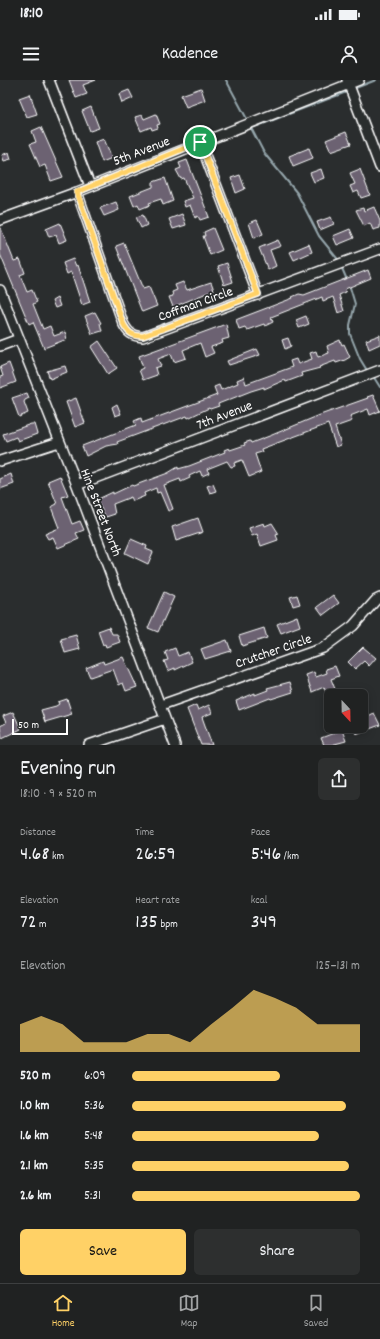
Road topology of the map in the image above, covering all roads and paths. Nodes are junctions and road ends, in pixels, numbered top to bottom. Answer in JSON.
{"nodes":[{"id":1,"x":49,"y":80,"type":"edge"},
{"id":2,"x":360,"y":80,"type":"edge"},
{"id":3,"x":347,"y":82,"type":"edge"},
{"id":4,"x":200,"y":142,"type":"junction"},
{"id":5,"x":380,"y":167,"type":"edge"},
{"id":6,"x":90,"y":186,"type":"junction"},
{"id":7,"x":77,"y":192,"type":"junction"},
{"id":8,"x":0,"y":220,"type":"edge"},
{"id":9,"x":380,"y":249,"type":"edge"},
{"id":10,"x":0,"y":290,"type":"edge"},
{"id":11,"x":258,"y":294,"type":"junction"},
{"id":12,"x":19,"y":339,"type":"junction"},
{"id":13,"x":0,"y":346,"type":"edge"},
{"id":14,"x":380,"y":370,"type":"edge"},
{"id":15,"x":59,"y":442,"type":"junction"},
{"id":16,"x":0,"y":461,"type":"edge"},
{"id":17,"x":77,"y":485,"type":"junction"},
{"id":18,"x":380,"y":598,"type":"edge"},
{"id":19,"x":161,"y":705,"type":"junction"},
{"id":20,"x":165,"y":720,"type":"junction"},
{"id":21,"x":89,"y":745,"type":"edge"},
{"id":22,"x":175,"y":745,"type":"edge"}],
"edges":[{"from":1,"to":6,"type":"street"},
{"from":2,"to":3,"type":"street","name":"5th Avenue"},
{"from":3,"to":4,"type":"street","name":"5th Avenue"},
{"from":3,"to":5,"type":"street"},
{"from":4,"to":6,"type":"street","name":"5th Avenue"},
{"from":4,"to":11,"type":"street"},
{"from":6,"to":7,"type":"street","name":"5th Avenue"},
{"from":7,"to":8,"type":"street","name":"5th Avenue"},
{"from":7,"to":11,"type":"street","name":"Coffman Circle"},
{"from":9,"to":11,"type":"street"},
{"from":10,"to":12,"type":"street","name":"Hine Street North"},
{"from":12,"to":13,"type":"street"},
{"from":12,"to":15,"type":"street","name":"Hine Street North"},
{"from":14,"to":17,"type":"street","name":"7th Avenue"},
{"from":15,"to":16,"type":"street"},
{"from":15,"to":17,"type":"street","name":"Hine Street North"},
{"from":17,"to":19,"type":"street","name":"Hine Street North"},
{"from":18,"to":19,"type":"street","name":"Crutcher Circle"},
{"from":19,"to":20,"type":"street","name":"Hine Street North"},
{"from":20,"to":21,"type":"street"},
{"from":20,"to":22,"type":"street","name":"Hine Street North"}]}
